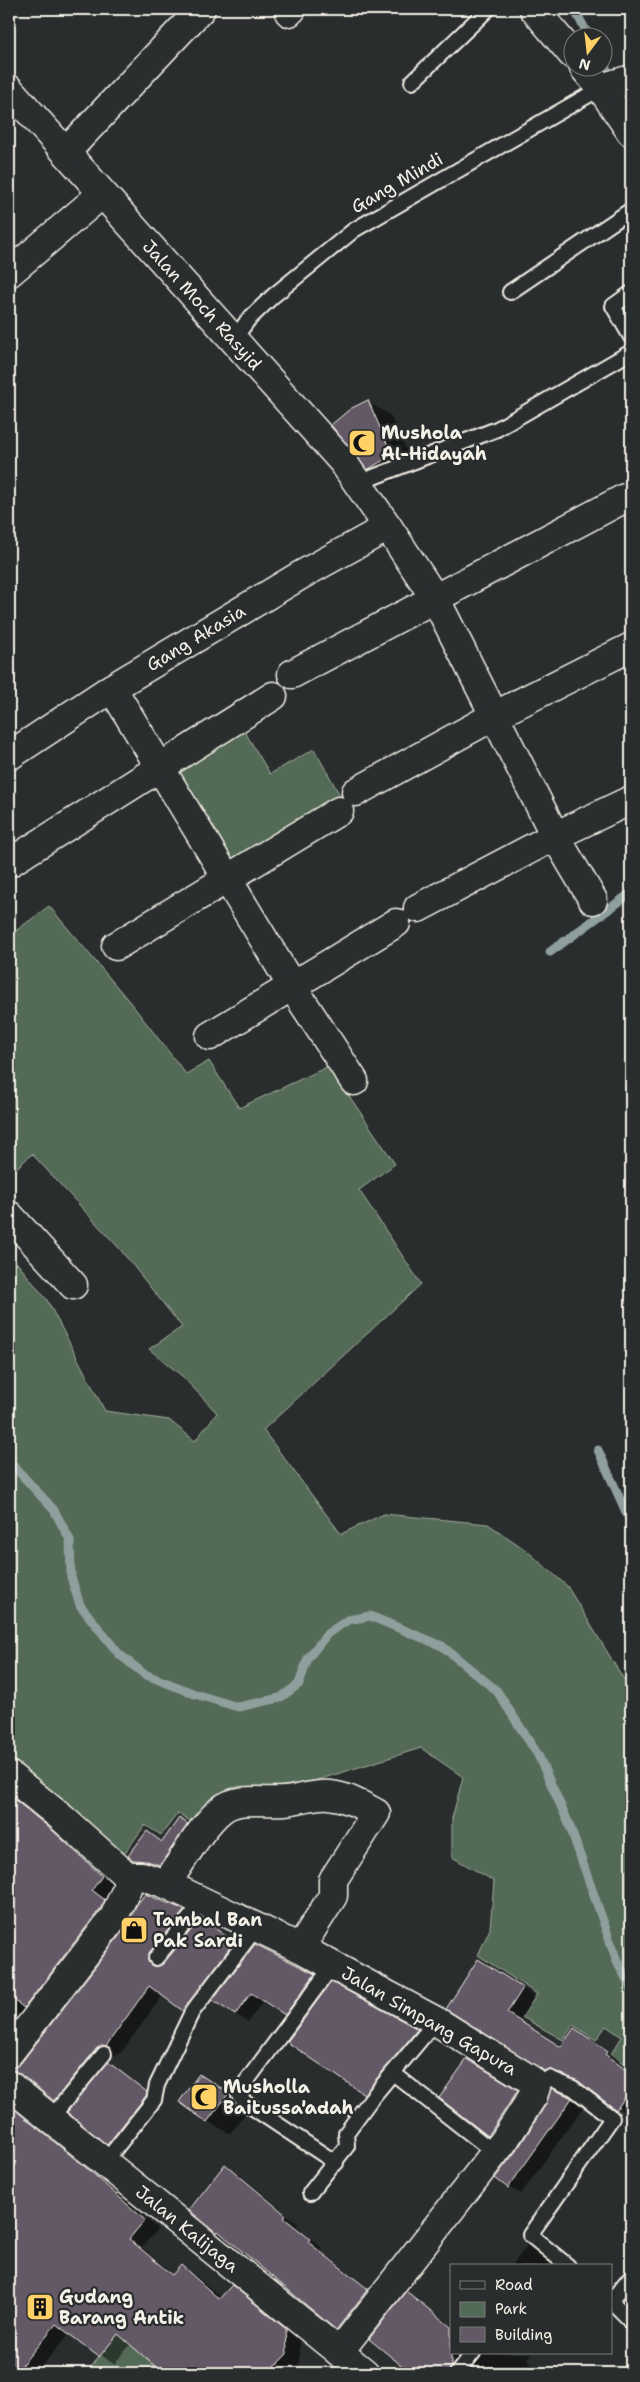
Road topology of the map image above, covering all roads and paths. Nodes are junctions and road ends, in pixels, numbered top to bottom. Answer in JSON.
{"nodes":[{"id":1,"x":201,"y":9,"type":"edge"},
{"id":2,"x":488,"y":9,"type":"edge"},
{"id":3,"x":534,"y":9,"type":"edge"},
{"id":4,"x":562,"y":42,"type":"edge"},
{"id":5,"x":610,"y":80,"type":"edge"},
{"id":6,"x":412,"y":82,"type":"dead end"},
{"id":7,"x":9,"y":89,"type":"edge"},
{"id":8,"x":631,"y":132,"type":"edge"},
{"id":9,"x":66,"y":152,"type":"junction"},
{"id":10,"x":102,"y":194,"type":"junction"},
{"id":11,"x":631,"y":210,"type":"edge"},
{"id":12,"x":9,"y":273,"type":"edge"},
{"id":13,"x":510,"y":292,"type":"dead end"},
{"id":14,"x":631,"y":293,"type":"edge"},
{"id":15,"x":631,"y":337,"type":"edge"},
{"id":16,"x":236,"y":342,"type":"junction"},
{"id":17,"x":631,"y":352,"type":"edge"},
{"id":18,"x":358,"y":484,"type":"junction"},
{"id":19,"x":631,"y":497,"type":"edge"},
{"id":20,"x":388,"y":527,"type":"junction"},
{"id":21,"x":436,"y":600,"type":"junction"},
{"id":22,"x":631,"y":647,"type":"edge"},
{"id":23,"x":292,"y":674,"type":"dead end"},
{"id":24,"x":112,"y":688,"type":"junction"},
{"id":25,"x":273,"y":696,"type":"dead end"},
{"id":26,"x":494,"y":716,"type":"junction"},
{"id":27,"x":9,"y":756,"type":"edge"},
{"id":28,"x":160,"y":768,"type":"junction"},
{"id":29,"x":631,"y":800,"type":"edge"},
{"id":30,"x":555,"y":836,"type":"junction"},
{"id":31,"x":9,"y":864,"type":"edge"},
{"id":32,"x":228,"y":880,"type":"junction"},
{"id":33,"x":593,"y":900,"type":"dead end"},
{"id":34,"x":418,"y":908,"type":"dead end"},
{"id":35,"x":396,"y":923,"type":"dead end"},
{"id":36,"x":116,"y":946,"type":"dead end"},
{"id":37,"x":292,"y":986,"type":"junction"},
{"id":38,"x":210,"y":1036,"type":"dead end"},
{"id":39,"x":354,"y":1081,"type":"dead end"},
{"id":40,"x":9,"y":1215,"type":"edge"},
{"id":41,"x":73,"y":1285,"type":"dead end"},
{"id":42,"x":9,"y":1775,"type":"edge"},
{"id":43,"x":127,"y":1876,"type":"junction"},
{"id":44,"x":166,"y":1884,"type":"junction"},
{"id":45,"x":202,"y":1903,"type":"junction"},
{"id":46,"x":256,"y":1928,"type":"junction"},
{"id":47,"x":300,"y":1948,"type":"junction"},
{"id":48,"x":156,"y":1958,"type":"dead end"},
{"id":49,"x":333,"y":1965,"type":"junction"},
{"id":50,"x":436,"y":2021,"type":"junction"},
{"id":51,"x":9,"y":2053,"type":"edge"},
{"id":52,"x":104,"y":2054,"type":"dead end"},
{"id":53,"x":393,"y":2073,"type":"junction"},
{"id":54,"x":9,"y":2085,"type":"edge"},
{"id":55,"x":536,"y":2087,"type":"junction"},
{"id":56,"x":50,"y":2119,"type":"junction"},
{"id":57,"x":494,"y":2153,"type":"junction"},
{"id":58,"x":104,"y":2163,"type":"junction"},
{"id":59,"x":336,"y":2163,"type":"junction"},
{"id":60,"x":310,"y":2193,"type":"dead end"},
{"id":61,"x":566,"y":2264,"type":"edge"},
{"id":62,"x":631,"y":2276,"type":"edge"},
{"id":63,"x":612,"y":2300,"type":"edge"},
{"id":64,"x":612,"y":2302,"type":"edge"},
{"id":65,"x":631,"y":2321,"type":"edge"},
{"id":66,"x":339,"y":2352,"type":"junction"},
{"id":67,"x":472,"y":2354,"type":"edge"},
{"id":68,"x":365,"y":2373,"type":"edge"},
{"id":69,"x":456,"y":2373,"type":"edge"}],
"edges":[{"from":1,"to":9,"type":"street"},
{"from":2,"to":6,"type":"lane"},
{"from":3,"to":4,"type":"street"},
{"from":5,"to":8,"type":"street"},
{"from":5,"to":16,"type":"lane","name":"Gang Mindi"},
{"from":7,"to":9,"type":"street","name":"Jalan Moch Rasyid"},
{"from":9,"to":10,"type":"street","name":"Jalan Moch Rasyid"},
{"from":10,"to":12,"type":"street"},
{"from":10,"to":16,"type":"street","name":"Jalan Moch Rasyid"},
{"from":11,"to":13,"type":"lane"},
{"from":14,"to":15,"type":"lane"},
{"from":16,"to":18,"type":"street","name":"Jalan Moch Rasyid"},
{"from":17,"to":18,"type":"lane"},
{"from":18,"to":20,"type":"street","name":"Jalan Moch Rasyid"},
{"from":19,"to":21,"type":"street"},
{"from":20,"to":21,"type":"street","name":"Jalan Moch Rasyid"},
{"from":20,"to":24,"type":"street","name":"Gang Akasia"},
{"from":21,"to":23,"type":"street"},
{"from":21,"to":26,"type":"street","name":"Jalan Moch Rasyid"},
{"from":22,"to":26,"type":"street"},
{"from":24,"to":27,"type":"street","name":"Gang Akasia"},
{"from":24,"to":28,"type":"street"},
{"from":25,"to":28,"type":"street"},
{"from":26,"to":30,"type":"street","name":"Jalan Moch Rasyid"},
{"from":26,"to":32,"type":"street"},
{"from":28,"to":31,"type":"street"},
{"from":28,"to":32,"type":"street"},
{"from":29,"to":30,"type":"street"},
{"from":30,"to":33,"type":"street","name":"Jalan Moch Rasyid"},
{"from":30,"to":34,"type":"street"},
{"from":32,"to":36,"type":"street"},
{"from":32,"to":37,"type":"street"},
{"from":35,"to":37,"type":"street"},
{"from":37,"to":38,"type":"street"},
{"from":37,"to":39,"type":"street"},
{"from":40,"to":41,"type":"street"},
{"from":42,"to":43,"type":"street"},
{"from":43,"to":44,"type":"street","name":"Jalan Simpang Gapura"},
{"from":43,"to":51,"type":"street"},
{"from":44,"to":45,"type":"street","name":"Jalan Simpang Gapura"},
{"from":44,"to":47,"type":"street"},
{"from":45,"to":46,"type":"street","name":"Jalan Simpang Gapura"},
{"from":45,"to":48,"type":"lane"},
{"from":46,"to":47,"type":"street","name":"Jalan Simpang Gapura"},
{"from":46,"to":58,"type":"lane"},
{"from":47,"to":49,"type":"street","name":"Jalan Simpang Gapura"},
{"from":49,"to":50,"type":"street","name":"Jalan Simpang Gapura"},
{"from":49,"to":59,"type":"lane"},
{"from":50,"to":53,"type":"lane"},
{"from":50,"to":55,"type":"street","name":"Jalan Simpang Gapura"},
{"from":52,"to":56,"type":"lane"},
{"from":53,"to":57,"type":"lane"},
{"from":53,"to":59,"type":"lane"},
{"from":54,"to":56,"type":"street","name":"Jalan Kalijaga"},
{"from":55,"to":57,"type":"street","name":"Jalan Simpang Gapura"},
{"from":55,"to":61,"type":"lane"},
{"from":56,"to":58,"type":"street","name":"Jalan Kalijaga"},
{"from":57,"to":66,"type":"street","name":"Jalan Simpang Gapura"},
{"from":58,"to":66,"type":"street","name":"Jalan Kalijaga"},
{"from":59,"to":60,"type":"lane"},
{"from":62,"to":63,"type":"lane"},
{"from":64,"to":65,"type":"lane"},
{"from":66,"to":68,"type":"street","name":"Jalan Kalijaga"},
{"from":67,"to":69,"type":"lane"}]}
